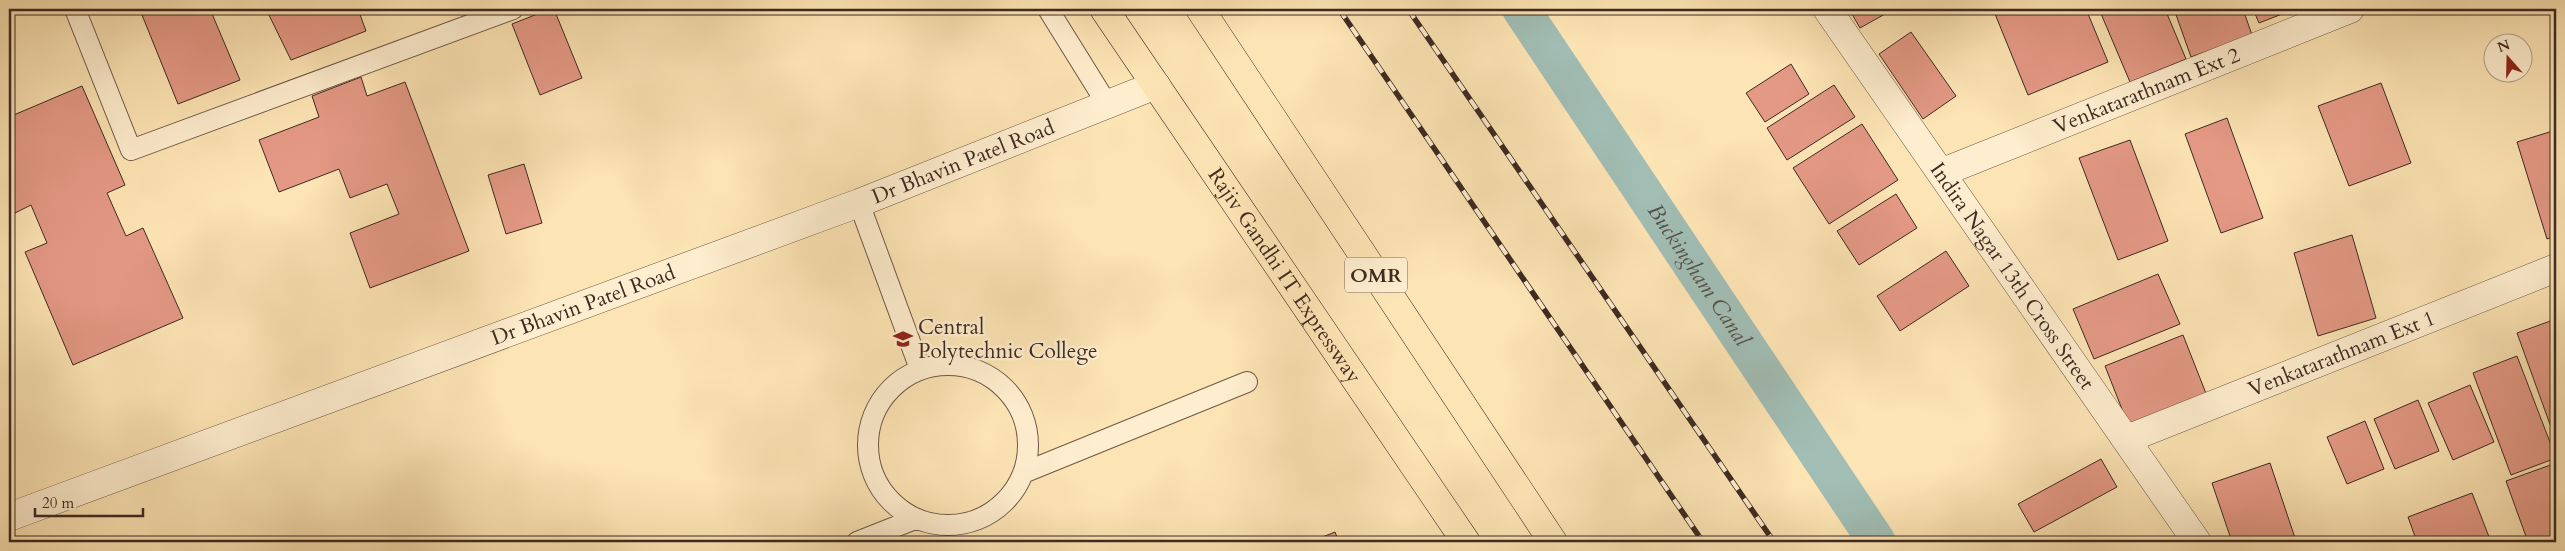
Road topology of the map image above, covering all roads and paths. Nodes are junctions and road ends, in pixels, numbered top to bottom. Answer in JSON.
{"nodes":[{"id":1,"x":75,"y":9,"type":"edge"},
{"id":2,"x":513,"y":9,"type":"edge"},
{"id":3,"x":1048,"y":9,"type":"edge"},
{"id":4,"x":1104,"y":9,"type":"edge"},
{"id":5,"x":1200,"y":9,"type":"edge"},
{"id":6,"x":1827,"y":9,"type":"edge"},
{"id":7,"x":2350,"y":9,"type":"edge"},
{"id":8,"x":1156,"y":85,"type":"junction"},
{"id":9,"x":1106,"y":104,"type":"junction"},
{"id":10,"x":1943,"y":172,"type":"junction"},
{"id":11,"x":859,"y":203,"type":"junction"},
{"id":12,"x":2556,"y":268,"type":"edge"},
{"id":13,"x":920,"y":369,"type":"junction"},
{"id":14,"x":1247,"y":382,"type":"dead end"},
{"id":15,"x":2127,"y":439,"type":"junction"},
{"id":16,"x":1024,"y":473,"type":"junction"},
{"id":17,"x":9,"y":517,"type":"edge"},
{"id":18,"x":915,"y":519,"type":"junction"},
{"id":19,"x":857,"y":542,"type":"edge"},
{"id":20,"x":1466,"y":542,"type":"edge"},
{"id":21,"x":1553,"y":542,"type":"edge"},
{"id":22,"x":2197,"y":542,"type":"edge"}],
"edges":[{"from":1,"to":2,"type":"lane"},
{"from":3,"to":9,"type":"lane"},
{"from":4,"to":8,"type":"main road","name":"Rajiv Gandhi IT Expressway"},
{"from":5,"to":21,"type":"main road","number":"OMR"},
{"from":6,"to":10,"type":"street","name":"Indira Nagar 13th Cross Street"},
{"from":7,"to":10,"type":"street","name":"Venkatarathnam Ext 2"},
{"from":8,"to":9,"type":"street","name":"Dr Bhavin Patel Road"},
{"from":8,"to":20,"type":"main road","name":"Rajiv Gandhi IT Expressway"},
{"from":9,"to":11,"type":"street","name":"Dr Bhavin Patel Road"},
{"from":10,"to":15,"type":"street","name":"Indira Nagar 13th Cross Street"},
{"from":11,"to":13,"type":"lane"},
{"from":11,"to":17,"type":"street","name":"Dr Bhavin Patel Road"},
{"from":12,"to":15,"type":"street","name":"Venkatarathnam Ext 1"},
{"from":13,"to":16,"type":"lane"},
{"from":13,"to":18,"type":"lane"},
{"from":14,"to":16,"type":"lane"},
{"from":15,"to":22,"type":"street","name":"Indira Nagar 13th Cross Street"},
{"from":16,"to":18,"type":"lane"},
{"from":18,"to":19,"type":"lane"}]}
